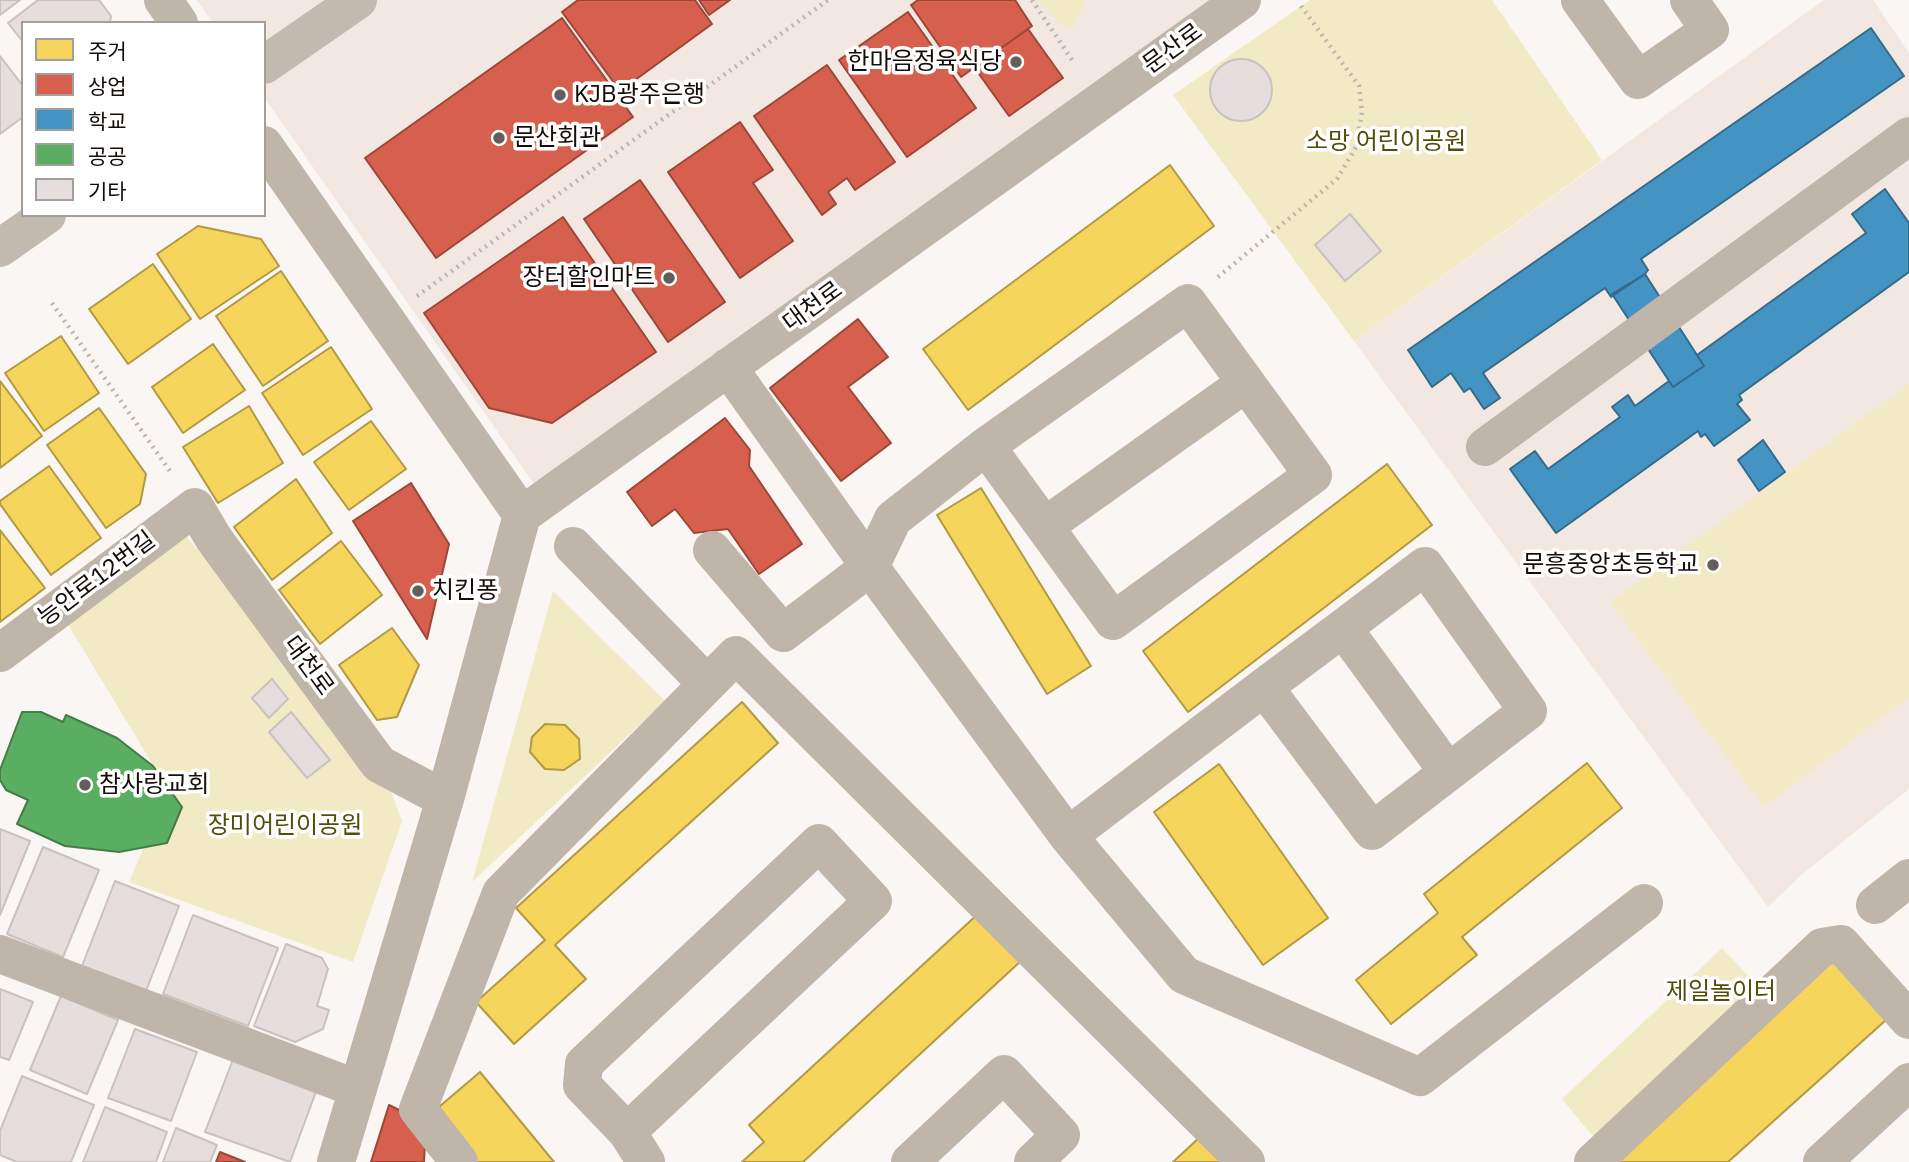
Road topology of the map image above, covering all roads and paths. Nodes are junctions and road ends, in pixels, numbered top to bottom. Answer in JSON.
{"nodes":[{"id":1,"x":163,"y":0,"type":"edge"},
{"id":2,"x":358,"y":0,"type":"edge"},
{"id":3,"x":828,"y":0,"type":"edge"},
{"id":4,"x":1032,"y":0,"type":"edge"},
{"id":5,"x":1242,"y":0,"type":"edge"},
{"id":6,"x":1580,"y":0,"type":"edge"},
{"id":7,"x":1689,"y":0,"type":"edge"},
{"id":8,"x":1301,"y":6,"type":"dead end"},
{"id":9,"x":178,"y":21,"type":"edge"},
{"id":10,"x":1072,"y":60,"type":"dead end"},
{"id":11,"x":266,"y":64,"type":"edge"},
{"id":12,"x":1104,"y":99,"type":"joint"},
{"id":13,"x":1909,"y":136,"type":"edge"},
{"id":14,"x":266,"y":148,"type":"edge"},
{"id":15,"x":44,"y":217,"type":"edge"},
{"id":16,"x":0,"y":248,"type":"edge"},
{"id":17,"x":412,"y":300,"type":"dead end"},
{"id":18,"x":52,"y":303,"type":"dead end"},
{"id":19,"x":1188,"y":303,"type":"junction"},
{"id":20,"x":728,"y":368,"type":"junction"},
{"id":21,"x":1246,"y":383,"type":"junction"},
{"id":22,"x":986,"y":446,"type":"junction"},
{"id":23,"x":1485,"y":447,"type":"dead end"},
{"id":24,"x":195,"y":506,"type":"junction"},
{"id":25,"x":522,"y":515,"type":"junction"},
{"id":26,"x":1045,"y":526,"type":"junction"},
{"id":27,"x":573,"y":546,"type":"dead end"},
{"id":28,"x":712,"y":550,"type":"dead end"},
{"id":29,"x":870,"y":568,"type":"junction"},
{"id":30,"x":1343,"y":628,"type":"junction"},
{"id":31,"x":0,"y":653,"type":"edge"},
{"id":32,"x":707,"y":684,"type":"junction"},
{"id":33,"x":1264,"y":687,"type":"junction"},
{"id":34,"x":1448,"y":772,"type":"junction"},
{"id":35,"x":446,"y":799,"type":"junction"},
{"id":36,"x":1068,"y":836,"type":"junction"},
{"id":37,"x":1909,"y":878,"type":"edge"},
{"id":38,"x":1644,"y":903,"type":"dead end"},
{"id":39,"x":1875,"y":905,"type":"dead end"},
{"id":40,"x":0,"y":954,"type":"edge"},
{"id":41,"x":1909,"y":1020,"type":"edge"},
{"id":42,"x":1909,"y":1082,"type":"edge"},
{"id":43,"x":358,"y":1089,"type":"junction"},
{"id":44,"x":636,"y":1147,"type":"edge"},
{"id":45,"x":335,"y":1162,"type":"edge"},
{"id":46,"x":458,"y":1162,"type":"edge"},
{"id":47,"x":910,"y":1162,"type":"edge"},
{"id":48,"x":1033,"y":1162,"type":"edge"},
{"id":49,"x":1246,"y":1162,"type":"edge"},
{"id":50,"x":1594,"y":1162,"type":"edge"},
{"id":51,"x":1822,"y":1162,"type":"edge"}],
"edges":[{"from":1,"to":9,"type":"street"},
{"from":2,"to":11,"type":"main road"},
{"from":3,"to":17,"type":"path"},
{"from":4,"to":10,"type":"path"},
{"from":5,"to":12,"type":"street","name":"문산로"},
{"from":6,"to":7,"type":"street"},
{"from":8,"to":19,"type":"path"},
{"from":12,"to":20,"type":"street","name":"대천로"},
{"from":13,"to":23,"type":"street"},
{"from":14,"to":25,"type":"street"},
{"from":15,"to":16,"type":"main road"},
{"from":18,"to":24,"type":"path"},
{"from":19,"to":21,"type":"street"},
{"from":19,"to":22,"type":"street"},
{"from":20,"to":25,"type":"street","name":"대천로"},
{"from":20,"to":29,"type":"street"},
{"from":21,"to":26,"type":"street"},
{"from":21,"to":26,"type":"street"},
{"from":22,"to":26,"type":"street"},
{"from":22,"to":29,"type":"street"},
{"from":24,"to":31,"type":"street","name":"능안로12번길"},
{"from":24,"to":35,"type":"street","name":"대천로"},
{"from":25,"to":35,"type":"street"},
{"from":27,"to":32,"type":"street"},
{"from":28,"to":29,"type":"street"},
{"from":29,"to":36,"type":"street"},
{"from":30,"to":33,"type":"street"},
{"from":30,"to":34,"type":"street"},
{"from":30,"to":34,"type":"street"},
{"from":32,"to":46,"type":"street"},
{"from":32,"to":49,"type":"street"},
{"from":33,"to":34,"type":"street"},
{"from":33,"to":36,"type":"street"},
{"from":35,"to":43,"type":"street"},
{"from":36,"to":38,"type":"street"},
{"from":37,"to":39,"type":"street"},
{"from":40,"to":43,"type":"street"},
{"from":41,"to":50,"type":"street"},
{"from":42,"to":51,"type":"street"},
{"from":43,"to":45,"type":"street"},
{"from":44,"to":44,"type":"street"},
{"from":47,"to":48,"type":"street"}]}
